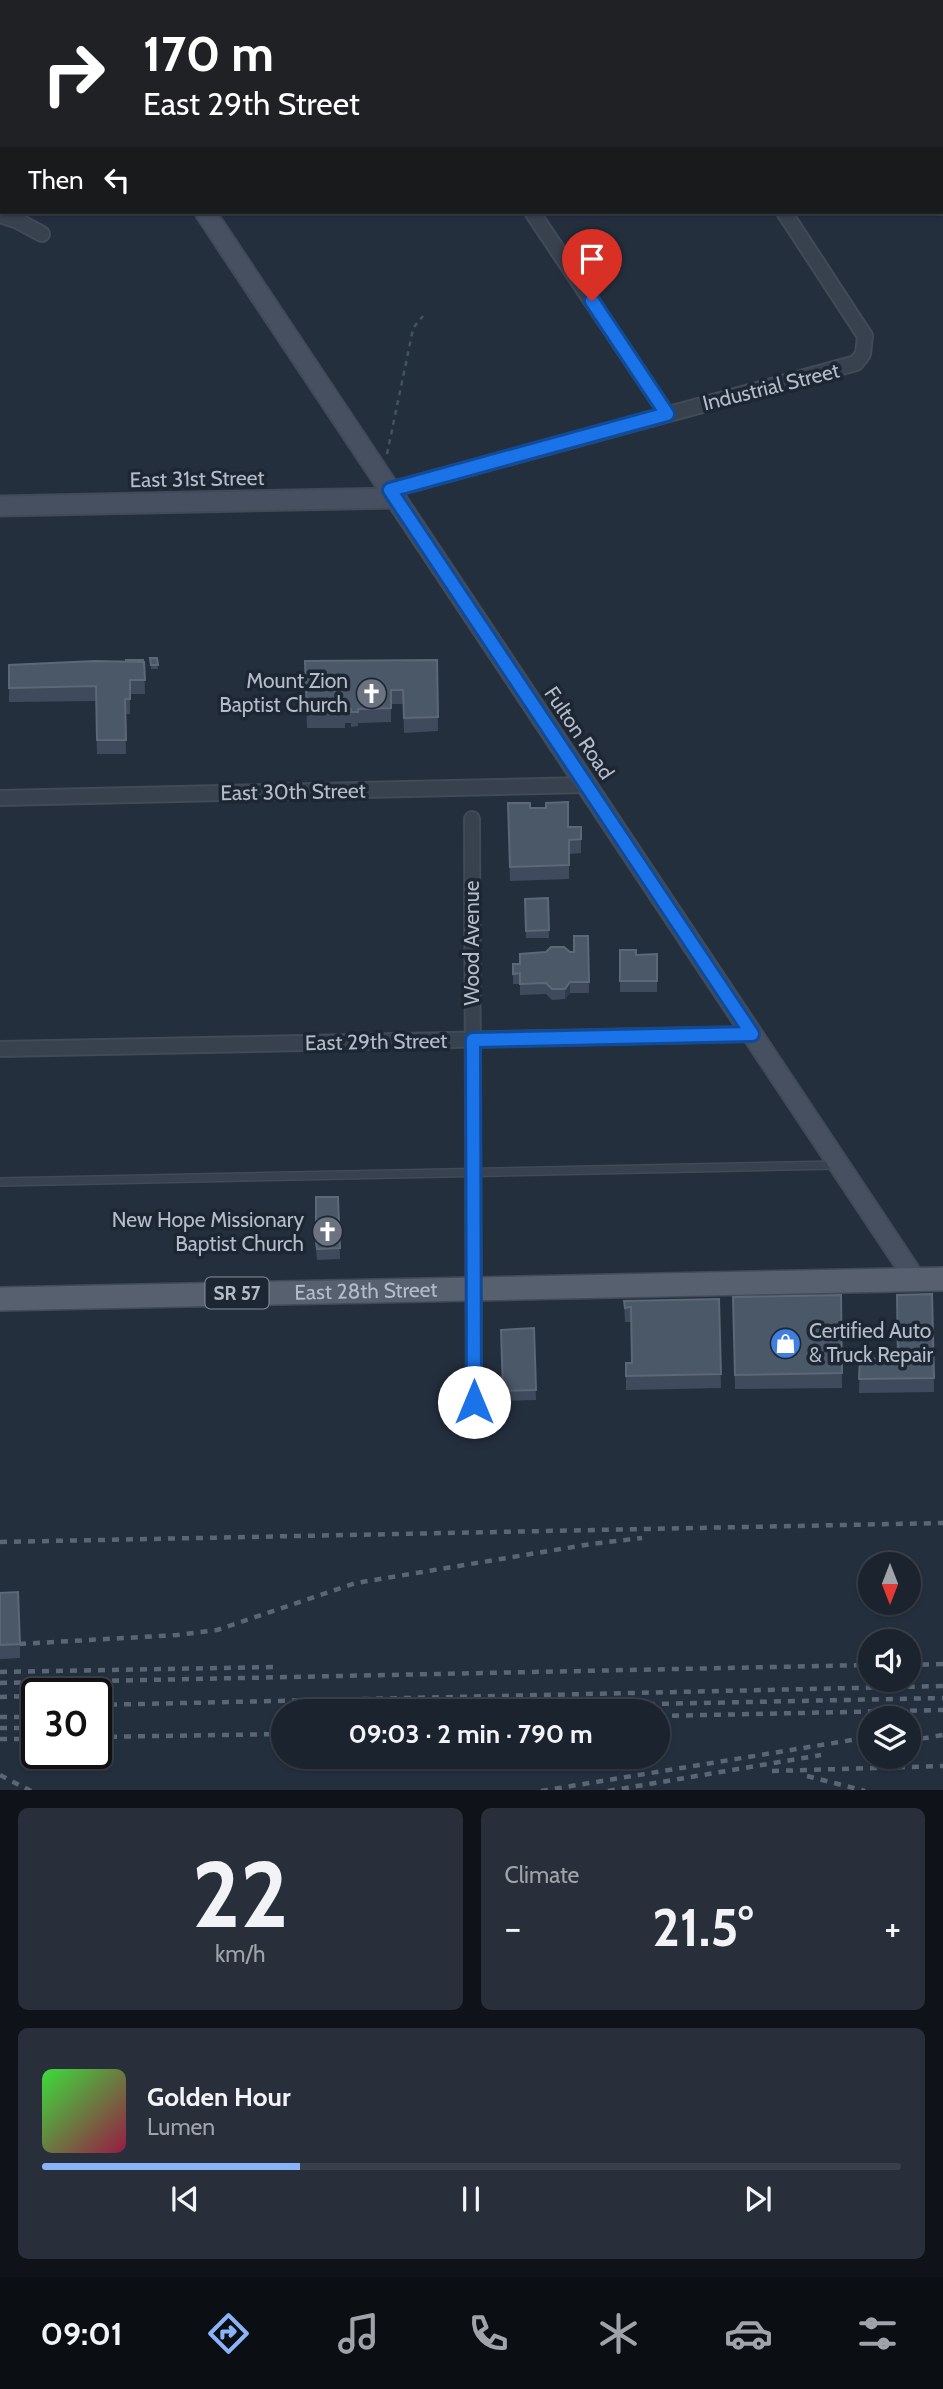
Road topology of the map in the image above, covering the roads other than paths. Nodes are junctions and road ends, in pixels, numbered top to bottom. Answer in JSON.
{"nodes":[{"id":1,"x":206,"y":214,"type":"edge"},
{"id":2,"x":533,"y":214,"type":"edge"},
{"id":3,"x":785,"y":214,"type":"edge"},
{"id":4,"x":0,"y":215,"type":"edge"},
{"id":5,"x":41,"y":234,"type":"dead end"},
{"id":6,"x":667,"y":414,"type":"junction"},
{"id":7,"x":393,"y":494,"type":"junction"},
{"id":8,"x":0,"y":506,"type":"edge"},
{"id":9,"x":587,"y":785,"type":"junction"},
{"id":10,"x":0,"y":798,"type":"edge"},
{"id":11,"x":471,"y":819,"type":"dead end"},
{"id":12,"x":752,"y":1034,"type":"junction"},
{"id":13,"x":473,"y":1040,"type":"junction"},
{"id":14,"x":0,"y":1049,"type":"edge"},
{"id":15,"x":840,"y":1165,"type":"junction"},
{"id":16,"x":474,"y":1172,"type":"junction"},
{"id":17,"x":0,"y":1182,"type":"edge"},
{"id":18,"x":915,"y":1279,"type":"junction"},
{"id":19,"x":943,"y":1279,"type":"edge"},
{"id":20,"x":474,"y":1289,"type":"junction"},
{"id":21,"x":0,"y":1298,"type":"edge"},
{"id":22,"x":474,"y":1402,"type":"dead end"}],
"edges":[{"from":1,"to":7,"type":"street","name":"Fulton Road"},
{"from":2,"to":6,"type":"street"},
{"from":3,"to":6,"type":"street","name":"Industrial Street"},
{"from":4,"to":5,"type":"street"},
{"from":6,"to":7,"type":"street","name":"Industrial Street"},
{"from":7,"to":8,"type":"street","name":"East 31st Street"},
{"from":7,"to":9,"type":"street","name":"Fulton Road"},
{"from":9,"to":10,"type":"street","name":"East 30th Street"},
{"from":9,"to":12,"type":"street","name":"Fulton Road"},
{"from":11,"to":13,"type":"street","name":"Wood Avenue"},
{"from":12,"to":13,"type":"street","name":"East 29th Street"},
{"from":12,"to":15,"type":"street","name":"Fulton Road"},
{"from":13,"to":14,"type":"street","name":"East 29th Street"},
{"from":13,"to":16,"type":"street","name":"Wood Avenue"},
{"from":15,"to":16,"type":"lane"},
{"from":15,"to":18,"type":"street","name":"Fulton Road"},
{"from":16,"to":17,"type":"lane"},
{"from":16,"to":20,"type":"street","name":"Wood Avenue"},
{"from":18,"to":19,"type":"main road","name":"East 28th Street","number":"SR 57"},
{"from":18,"to":20,"type":"main road","name":"East 28th Street","number":"SR 57"},
{"from":20,"to":21,"type":"main road","name":"East 28th Street","number":"SR 57"},
{"from":20,"to":22,"type":"street","name":"Wood Avenue"}]}
